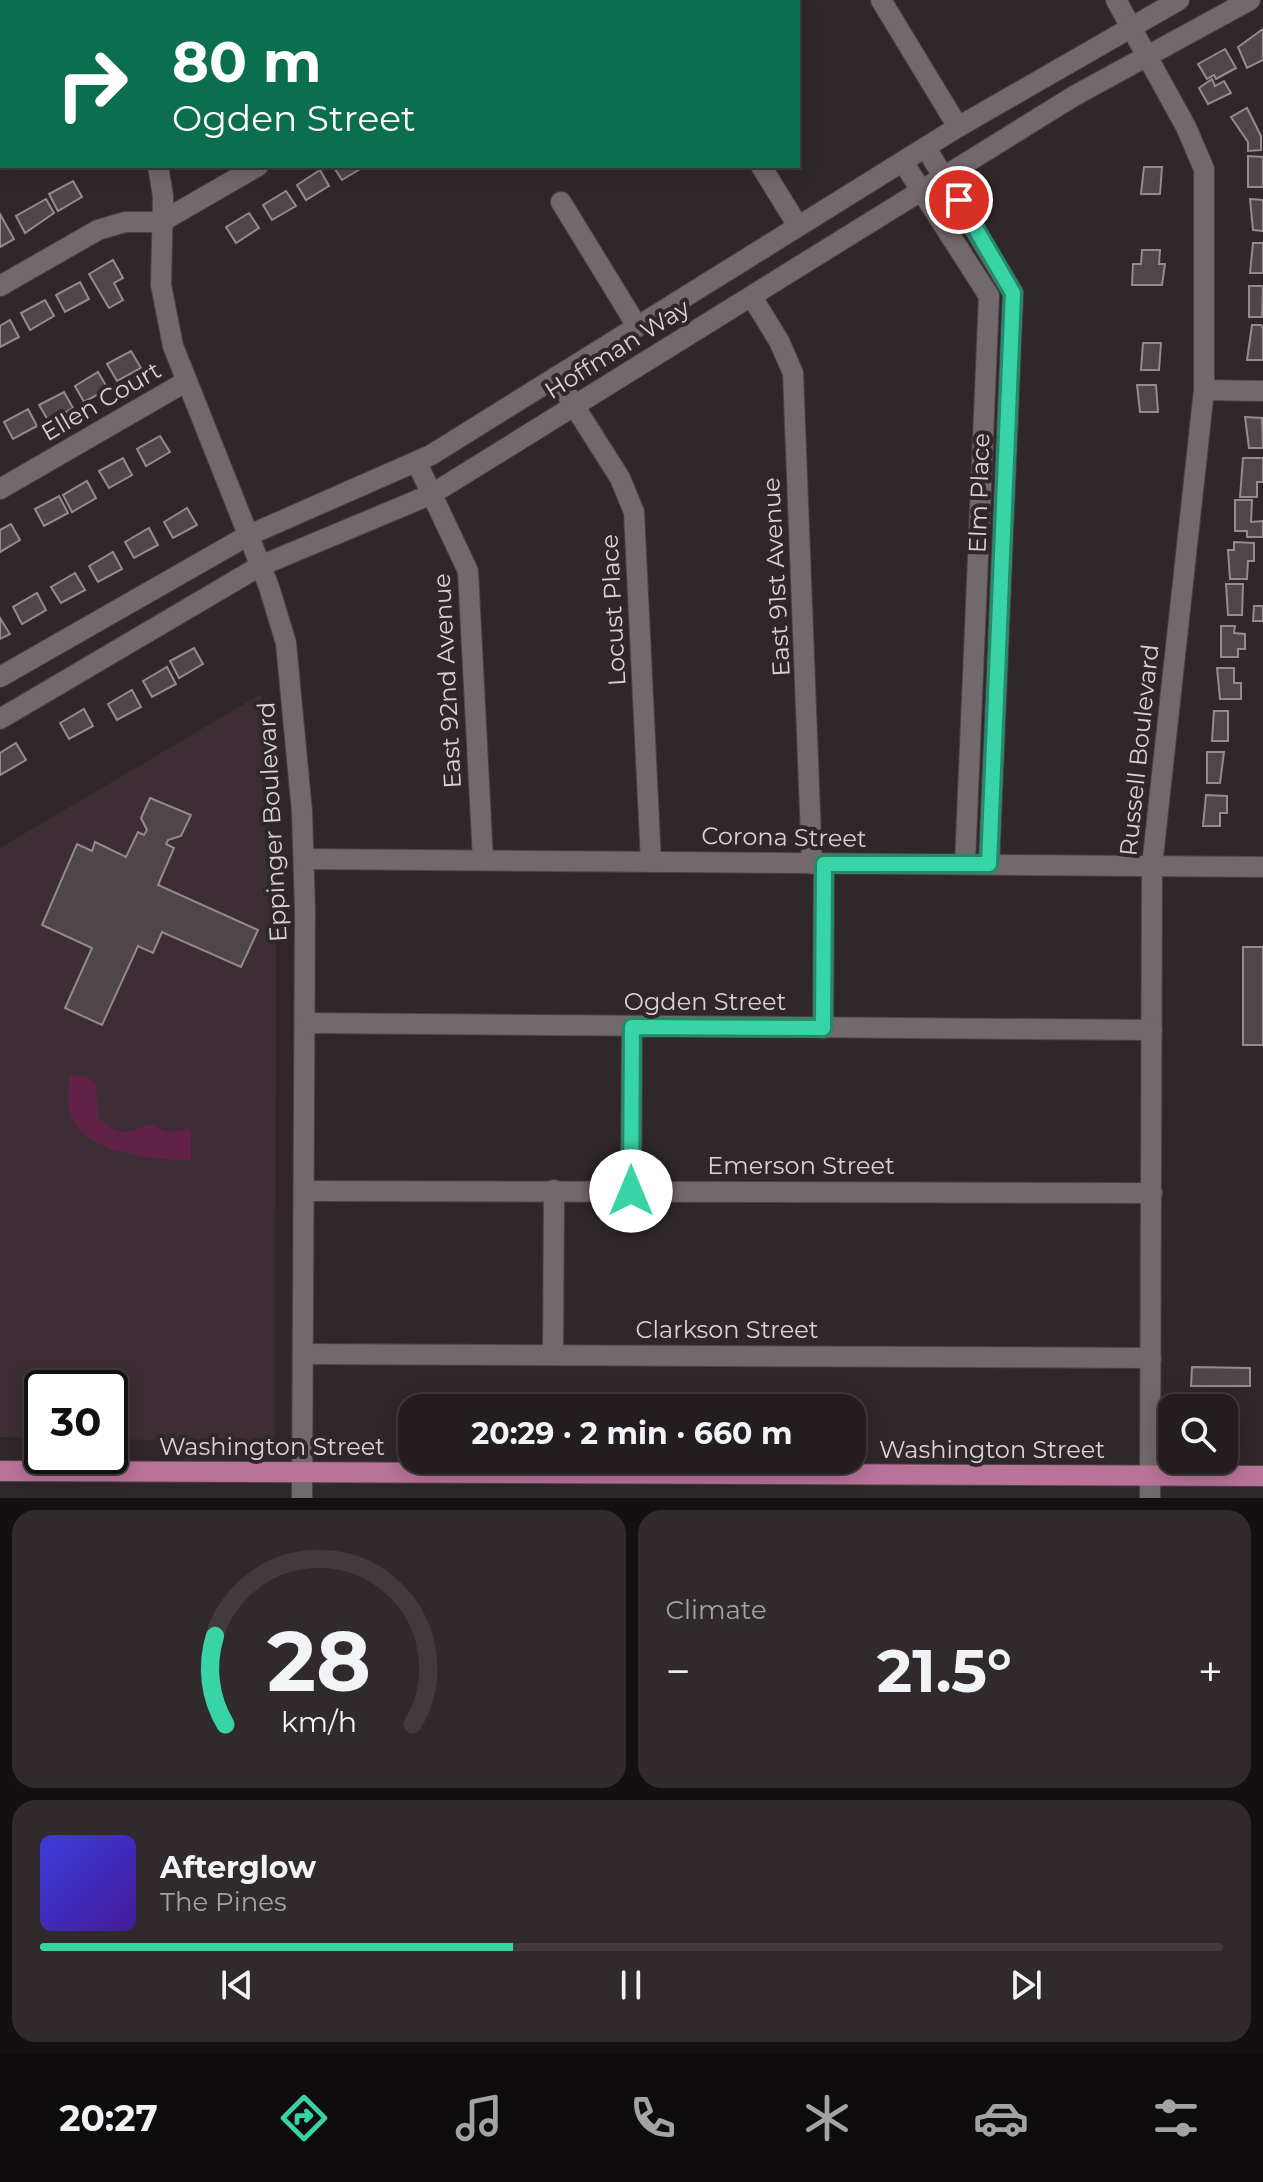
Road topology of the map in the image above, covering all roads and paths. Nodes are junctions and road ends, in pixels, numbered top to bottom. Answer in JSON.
{"nodes":[{"id":1,"x":881,"y":0,"type":"edge"},
{"id":2,"x":1116,"y":0,"type":"edge"},
{"id":3,"x":1179,"y":0,"type":"edge"},
{"id":4,"x":1250,"y":0,"type":"edge"},
{"id":5,"x":1129,"y":27,"type":"junction"},
{"id":6,"x":1146,"y":58,"type":"junction"},
{"id":7,"x":958,"y":127,"type":"junction"},
{"id":8,"x":926,"y":148,"type":"junction"},
{"id":9,"x":903,"y":162,"type":"junction"},
{"id":10,"x":158,"y":168,"type":"edge"},
{"id":11,"x":255,"y":168,"type":"edge"},
{"id":12,"x":762,"y":168,"type":"edge"},
{"id":13,"x":944,"y":177,"type":"junction"},
{"id":14,"x":922,"y":191,"type":"junction"},
{"id":15,"x":561,"y":202,"type":"dead end"},
{"id":16,"x":161,"y":222,"type":"junction"},
{"id":17,"x":798,"y":226,"type":"junction"},
{"id":18,"x":0,"y":286,"type":"edge"},
{"id":19,"x":752,"y":297,"type":"junction"},
{"id":20,"x":637,"y":326,"type":"junction"},
{"id":21,"x":556,"y":377,"type":"junction"},
{"id":22,"x":187,"y":381,"type":"junction"},
{"id":23,"x":1204,"y":390,"type":"junction"},
{"id":24,"x":1263,"y":391,"type":"edge"},
{"id":25,"x":574,"y":407,"type":"junction"},
{"id":26,"x":417,"y":463,"type":"junction"},
{"id":27,"x":0,"y":489,"type":"edge"},
{"id":28,"x":432,"y":494,"type":"junction"},
{"id":29,"x":247,"y":536,"type":"junction"},
{"id":30,"x":260,"y":566,"type":"junction"},
{"id":31,"x":0,"y":677,"type":"edge"},
{"id":32,"x":0,"y":719,"type":"edge"},
{"id":33,"x":304,"y":859,"type":"junction"},
{"id":34,"x":483,"y":860,"type":"junction"},
{"id":35,"x":651,"y":862,"type":"junction"},
{"id":36,"x":818,"y":864,"type":"junction"},
{"id":37,"x":965,"y":864,"type":"junction"},
{"id":38,"x":989,"y":864,"type":"junction"},
{"id":39,"x":1152,"y":866,"type":"junction"},
{"id":40,"x":1263,"y":867,"type":"edge"},
{"id":41,"x":306,"y":1023,"type":"junction"},
{"id":42,"x":632,"y":1027,"type":"junction"},
{"id":43,"x":823,"y":1028,"type":"junction"},
{"id":44,"x":1152,"y":1030,"type":"junction"},
{"id":45,"x":554,"y":1190,"type":"junction"},
{"id":46,"x":306,"y":1191,"type":"junction"},
{"id":47,"x":631,"y":1191,"type":"junction"},
{"id":48,"x":1152,"y":1193,"type":"junction"},
{"id":49,"x":303,"y":1354,"type":"junction"},
{"id":50,"x":553,"y":1354,"type":"junction"},
{"id":51,"x":1151,"y":1358,"type":"junction"},
{"id":52,"x":0,"y":1471,"type":"edge"},
{"id":53,"x":302,"y":1472,"type":"junction"},
{"id":54,"x":1150,"y":1476,"type":"junction"},
{"id":55,"x":1263,"y":1476,"type":"edge"},
{"id":56,"x":302,"y":1498,"type":"edge"},
{"id":57,"x":1150,"y":1498,"type":"edge"}],
"edges":[{"from":1,"to":7,"type":"street"},
{"from":2,"to":5,"type":"street","name":"Russell Boulevard"},
{"from":3,"to":5,"type":"street","name":"Hoffman Way"},
{"from":4,"to":6,"type":"street","name":"Hoffman Way"},
{"from":5,"to":6,"type":"street","name":"Russell Boulevard"},
{"from":5,"to":7,"type":"street","name":"Hoffman Way"},
{"from":6,"to":13,"type":"street","name":"Hoffman Way"},
{"from":6,"to":23,"type":"street","name":"Russell Boulevard"},
{"from":7,"to":8,"type":"street","name":"Hoffman Way"},
{"from":8,"to":9,"type":"street","name":"Hoffman Way"},
{"from":8,"to":13,"type":"street","name":"Elm Place"},
{"from":9,"to":14,"type":"street","name":"Elm Place"},
{"from":9,"to":17,"type":"street","name":"Hoffman Way"},
{"from":10,"to":16,"type":"street","name":"Eppinger Boulevard"},
{"from":11,"to":16,"type":"street"},
{"from":12,"to":17,"type":"street"},
{"from":13,"to":14,"type":"street","name":"Hoffman Way"},
{"from":13,"to":38,"type":"street","name":"Elm Place"},
{"from":14,"to":19,"type":"street","name":"Hoffman Way"},
{"from":14,"to":37,"type":"street","name":"Elm Place"},
{"from":15,"to":20,"type":"street"},
{"from":16,"to":18,"type":"street"},
{"from":16,"to":22,"type":"street","name":"Eppinger Boulevard"},
{"from":17,"to":20,"type":"street","name":"Hoffman Way"},
{"from":19,"to":25,"type":"street","name":"Hoffman Way"},
{"from":19,"to":36,"type":"street","name":"East 91st Avenue"},
{"from":20,"to":21,"type":"street","name":"Hoffman Way"},
{"from":21,"to":25,"type":"street","name":"Locust Place"},
{"from":21,"to":26,"type":"street","name":"Hoffman Way"},
{"from":22,"to":27,"type":"street","name":"Ellen Court"},
{"from":22,"to":29,"type":"street","name":"Eppinger Boulevard"},
{"from":23,"to":24,"type":"street"},
{"from":23,"to":39,"type":"street","name":"Russell Boulevard"},
{"from":25,"to":28,"type":"street","name":"Hoffman Way"},
{"from":25,"to":35,"type":"street","name":"Locust Place"},
{"from":26,"to":28,"type":"street","name":"East 92nd Avenue"},
{"from":26,"to":29,"type":"street","name":"Hoffman Way"},
{"from":28,"to":30,"type":"street","name":"Hoffman Way"},
{"from":28,"to":34,"type":"street","name":"East 92nd Avenue"},
{"from":29,"to":30,"type":"street","name":"Eppinger Boulevard"},
{"from":29,"to":31,"type":"street","name":"Hoffman Way"},
{"from":30,"to":32,"type":"street","name":"Hoffman Way"},
{"from":30,"to":33,"type":"street","name":"Eppinger Boulevard"},
{"from":33,"to":34,"type":"street","name":"Corona Street"},
{"from":33,"to":41,"type":"street","name":"Eppinger Boulevard"},
{"from":34,"to":35,"type":"street","name":"Corona Street"},
{"from":35,"to":36,"type":"street","name":"Corona Street"},
{"from":36,"to":37,"type":"street","name":"Corona Street"},
{"from":36,"to":43,"type":"street","name":"East 91st Avenue"},
{"from":37,"to":38,"type":"street","name":"Corona Street"},
{"from":38,"to":39,"type":"street","name":"Corona Street"},
{"from":39,"to":40,"type":"street","name":"Corona Street"},
{"from":39,"to":44,"type":"street","name":"Russell Boulevard"},
{"from":41,"to":42,"type":"street","name":"Ogden Street"},
{"from":41,"to":46,"type":"street","name":"Eppinger Boulevard"},
{"from":42,"to":43,"type":"street","name":"Ogden Street"},
{"from":42,"to":47,"type":"street"},
{"from":43,"to":44,"type":"street","name":"Ogden Street"},
{"from":44,"to":48,"type":"street","name":"Russell Boulevard"},
{"from":45,"to":46,"type":"street","name":"Emerson Street"},
{"from":45,"to":47,"type":"street","name":"Emerson Street"},
{"from":45,"to":50,"type":"street"},
{"from":46,"to":49,"type":"street","name":"Eppinger Boulevard"},
{"from":47,"to":48,"type":"street","name":"Emerson Street"},
{"from":48,"to":51,"type":"street","name":"Russell Boulevard"},
{"from":49,"to":50,"type":"street","name":"Clarkson Street"},
{"from":49,"to":53,"type":"street","name":"Eppinger Boulevard"},
{"from":50,"to":51,"type":"street","name":"Clarkson Street"},
{"from":51,"to":54,"type":"street","name":"Russell Boulevard"},
{"from":52,"to":53,"type":"main road","name":"Washington Street"},
{"from":53,"to":54,"type":"main road","name":"Washington Street"},
{"from":53,"to":56,"type":"street","name":"Eppinger Boulevard"},
{"from":54,"to":55,"type":"main road","name":"Washington Street"},
{"from":54,"to":57,"type":"street","name":"Russell Boulevard"}]}
